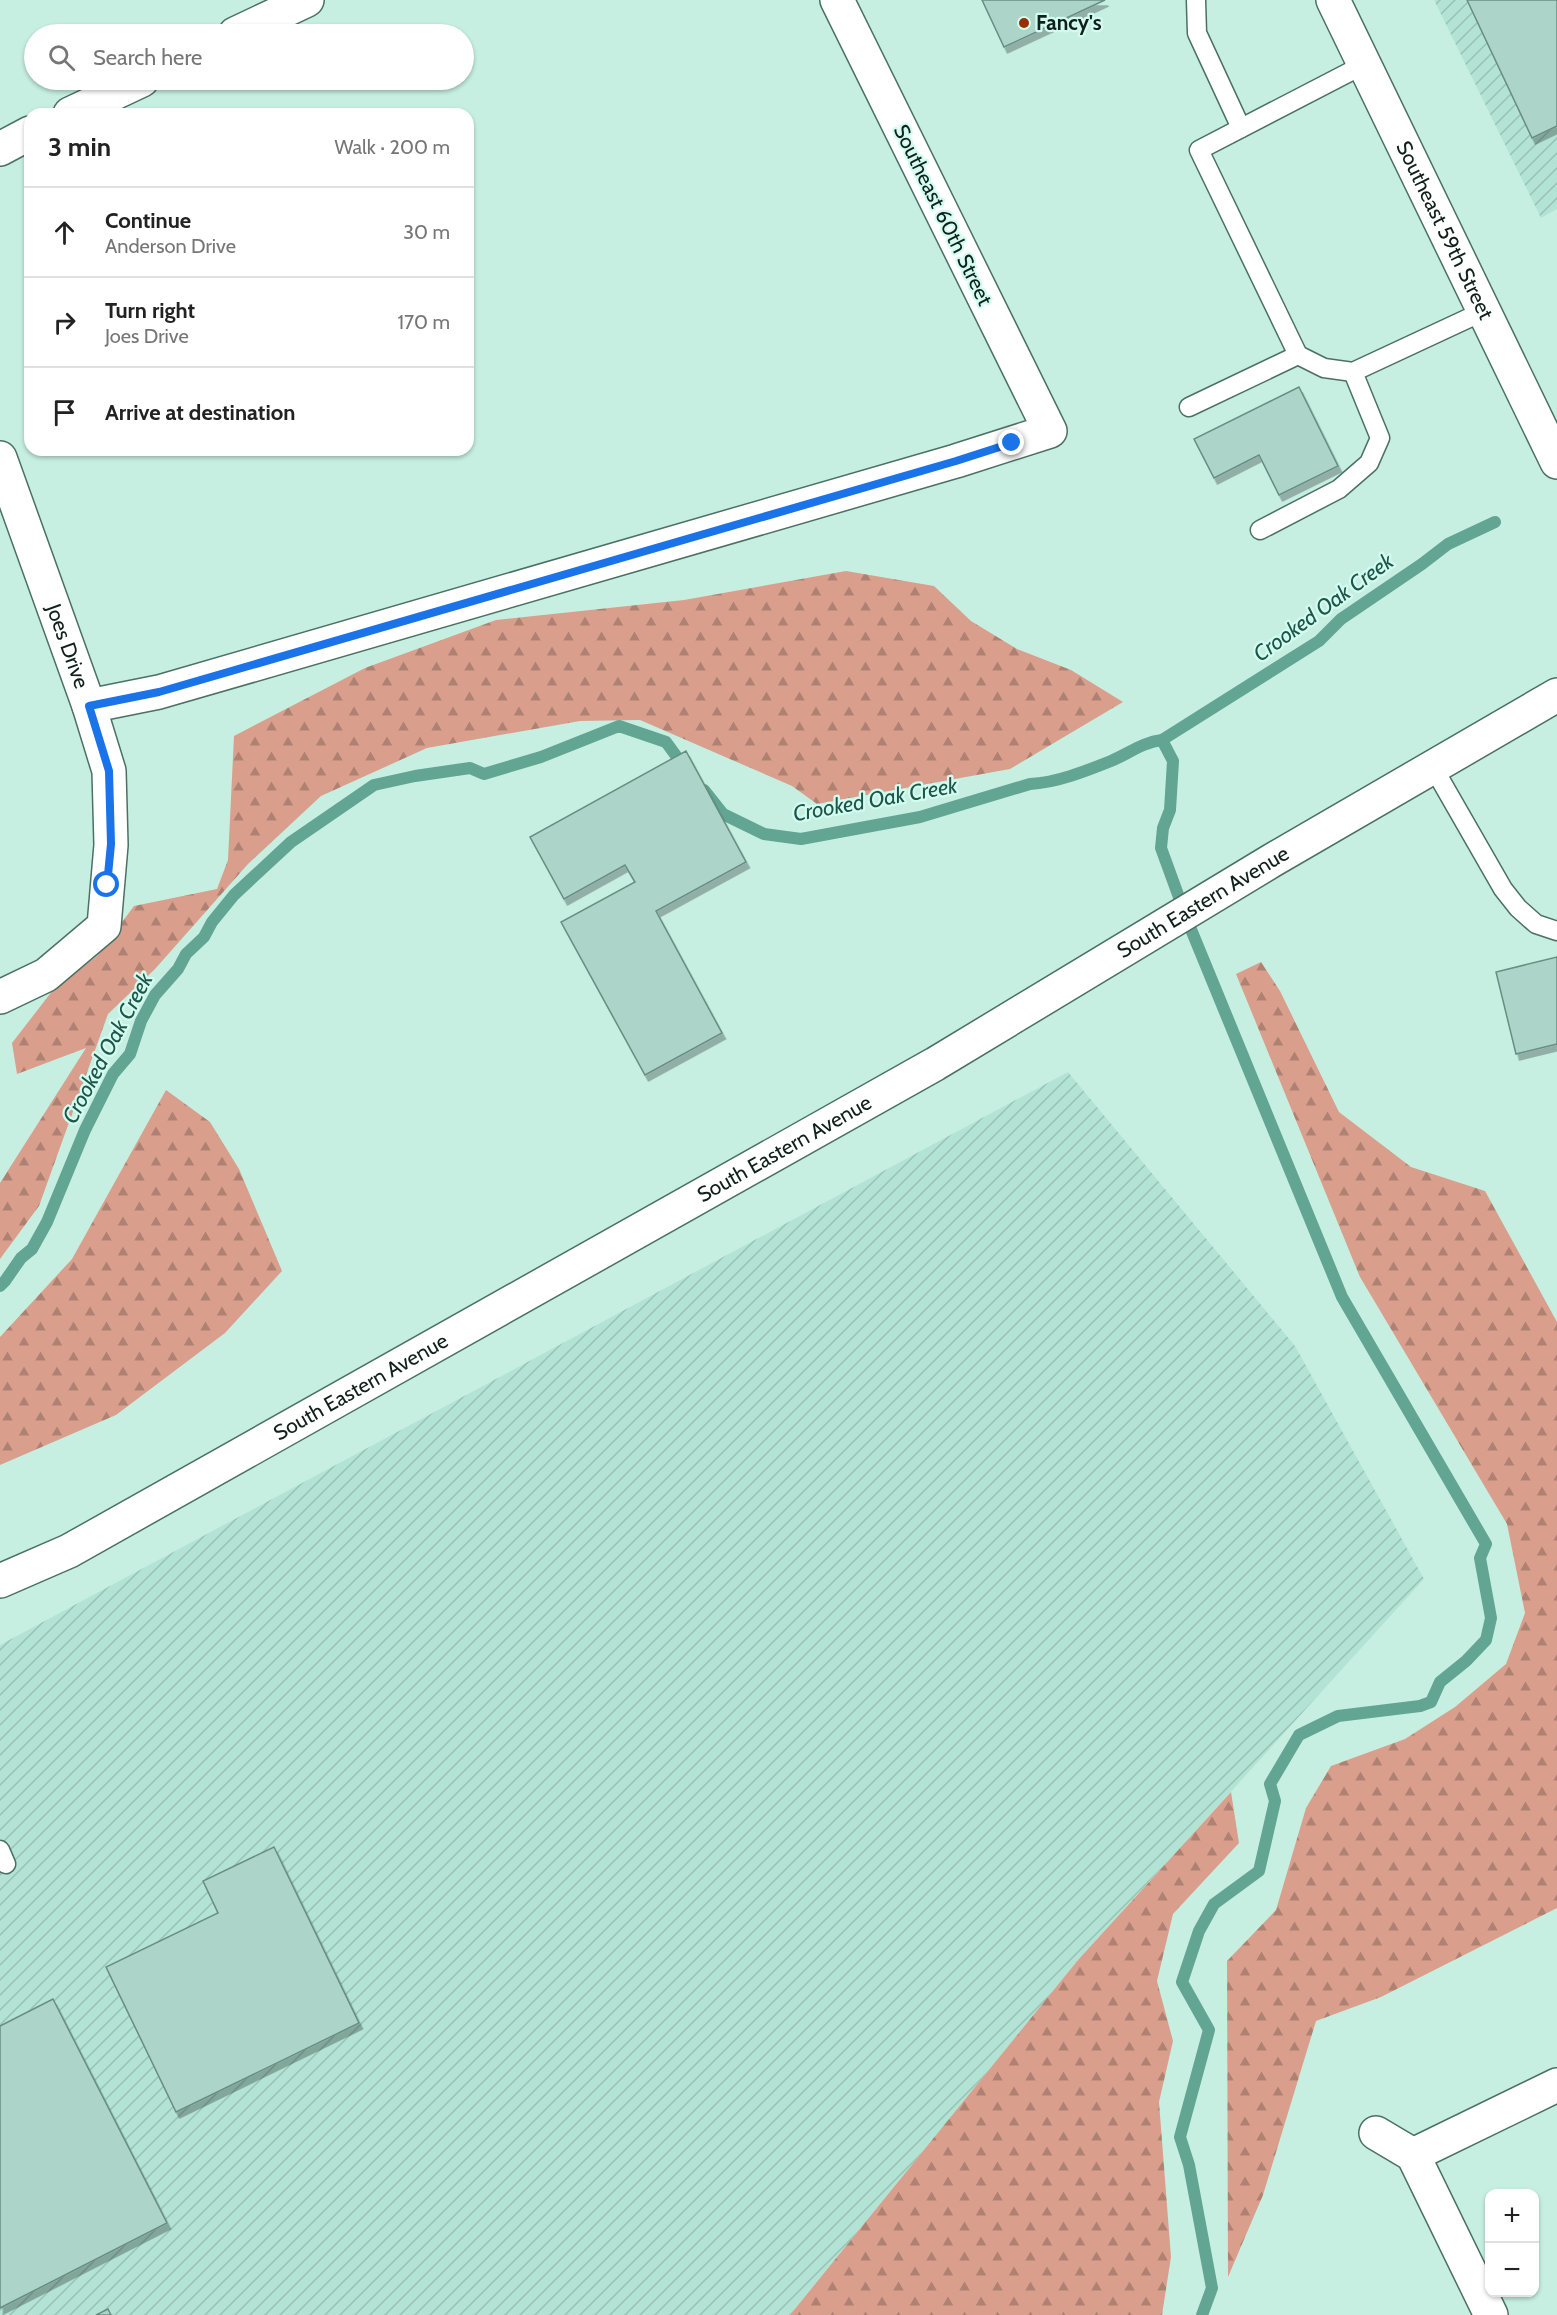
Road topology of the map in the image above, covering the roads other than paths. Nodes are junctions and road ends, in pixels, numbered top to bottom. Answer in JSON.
{"nodes":[{"id":1,"x":307,"y":0,"type":"edge"},
{"id":2,"x":837,"y":0,"type":"edge"},
{"id":3,"x":1196,"y":0,"type":"edge"},
{"id":4,"x":1334,"y":0,"type":"edge"},
{"id":5,"x":256,"y":24,"type":"edge"},
{"id":6,"x":1365,"y":64,"type":"junction"},
{"id":7,"x":121,"y":90,"type":"edge"},
{"id":8,"x":83,"y":108,"type":"edge"},
{"id":9,"x":1241,"y":128,"type":"junction"},
{"id":10,"x":24,"y":136,"type":"edge"},
{"id":11,"x":0,"y":149,"type":"edge"},
{"id":12,"x":1484,"y":311,"type":"junction"},
{"id":13,"x":1298,"y":355,"type":"junction"},
{"id":14,"x":1353,"y":372,"type":"junction"},
{"id":15,"x":1189,"y":407,"type":"dead end"},
{"id":16,"x":1050,"y":431,"type":"joint"},
{"id":17,"x":0,"y":458,"type":"edge"},
{"id":18,"x":1557,"y":462,"type":"edge"},
{"id":19,"x":1260,"y":530,"type":"dead end"},
{"id":20,"x":1557,"y":695,"type":"edge"},
{"id":21,"x":89,"y":706,"type":"junction"},
{"id":22,"x":1433,"y":767,"type":"junction"},
{"id":23,"x":1557,"y":931,"type":"edge"},
{"id":24,"x":0,"y":998,"type":"edge"},
{"id":25,"x":0,"y":1581,"type":"edge"},
{"id":26,"x":1557,"y":2085,"type":"edge"},
{"id":27,"x":1376,"y":2133,"type":"dead end"},
{"id":28,"x":1413,"y":2155,"type":"junction"},
{"id":29,"x":1491,"y":2315,"type":"edge"}],
"edges":[{"from":1,"to":5,"type":"street"},
{"from":2,"to":16,"type":"street","name":"Southeast 60th Street"},
{"from":3,"to":9,"type":"lane"},
{"from":4,"to":6,"type":"street","name":"Southeast 59th Street"},
{"from":6,"to":9,"type":"lane"},
{"from":6,"to":12,"type":"street","name":"Southeast 59th Street"},
{"from":7,"to":8,"type":"street"},
{"from":9,"to":13,"type":"lane"},
{"from":10,"to":11,"type":"street"},
{"from":12,"to":14,"type":"lane"},
{"from":12,"to":18,"type":"street","name":"Southeast 59th Street"},
{"from":13,"to":14,"type":"lane"},
{"from":13,"to":15,"type":"lane"},
{"from":14,"to":19,"type":"lane"},
{"from":16,"to":21,"type":"street","name":"Joes Drive"},
{"from":17,"to":21,"type":"street","name":"Joes Drive"},
{"from":20,"to":22,"type":"street","name":"South Eastern Avenue"},
{"from":21,"to":24,"type":"street"},
{"from":22,"to":23,"type":"lane"},
{"from":22,"to":25,"type":"street","name":"South Eastern Avenue"},
{"from":26,"to":28,"type":"street"},
{"from":27,"to":28,"type":"street"},
{"from":28,"to":29,"type":"street"}]}
